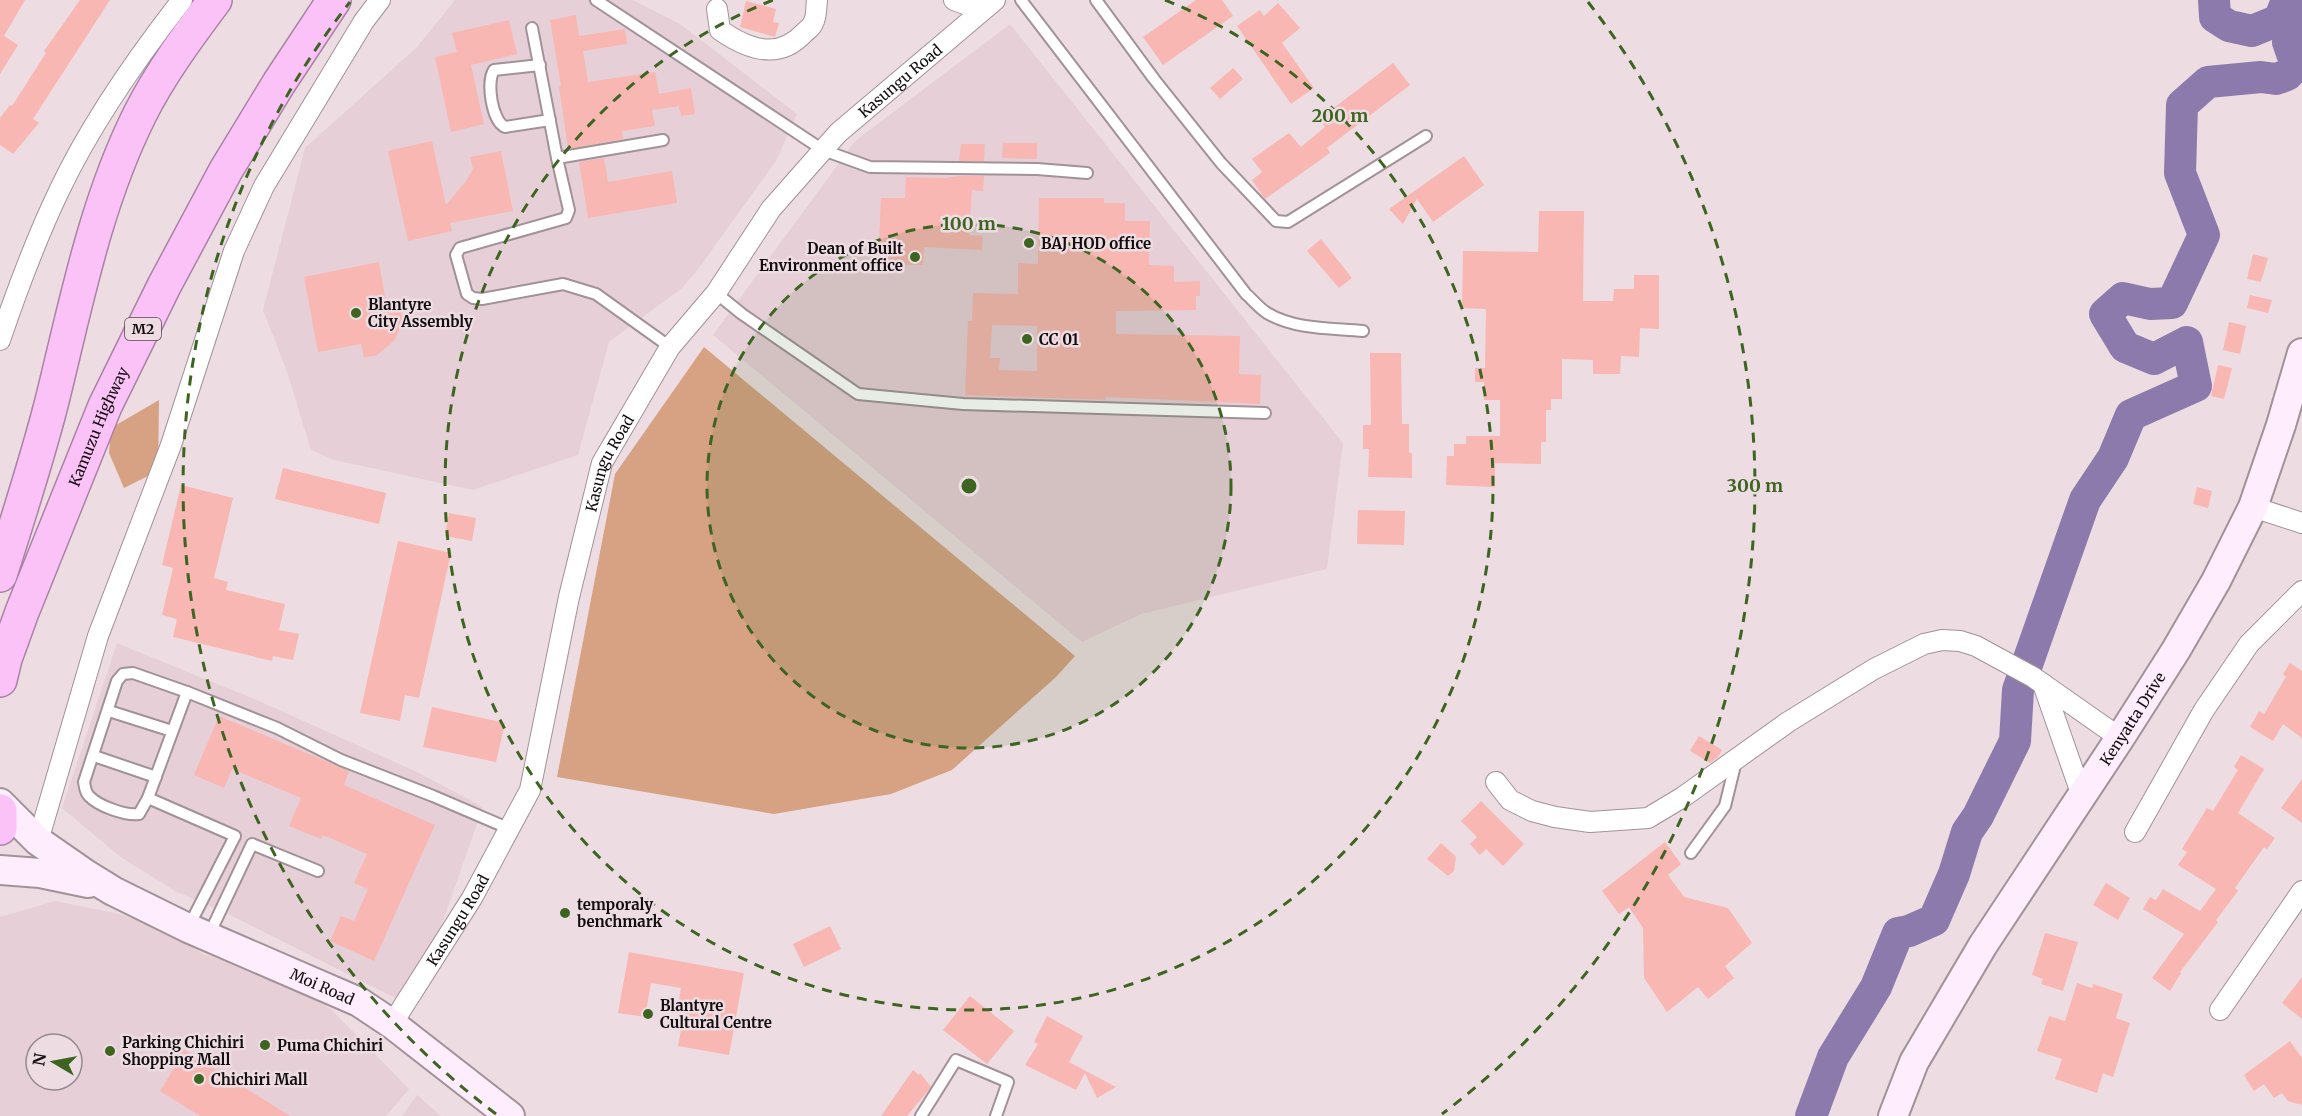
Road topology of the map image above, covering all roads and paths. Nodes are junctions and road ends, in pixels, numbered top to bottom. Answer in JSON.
{"nodes":[{"id":1,"x":182,"y":0,"type":"edge"},
{"id":2,"x":214,"y":0,"type":"edge"},
{"id":3,"x":334,"y":0,"type":"edge"},
{"id":4,"x":380,"y":0,"type":"edge"},
{"id":5,"x":596,"y":0,"type":"edge"},
{"id":6,"x":817,"y":0,"type":"edge"},
{"id":7,"x":954,"y":0,"type":"edge"},
{"id":8,"x":1021,"y":0,"type":"edge"},
{"id":9,"x":1096,"y":0,"type":"edge"},
{"id":10,"x":988,"y":5,"type":"edge"},
{"id":11,"x":717,"y":9,"type":"dead end"},
{"id":12,"x":532,"y":28,"type":"dead end"},
{"id":13,"x":540,"y":65,"type":"junction"},
{"id":14,"x":550,"y":120,"type":"junction"},
{"id":15,"x":1426,"y":136,"type":"dead end"},
{"id":16,"x":663,"y":140,"type":"dead end"},
{"id":17,"x":823,"y":150,"type":"junction"},
{"id":18,"x":557,"y":158,"type":"junction"},
{"id":19,"x":1087,"y":173,"type":"dead end"},
{"id":20,"x":716,"y":293,"type":"junction"},
{"id":21,"x":1364,"y":331,"type":"dead end"},
{"id":22,"x":0,"y":340,"type":"edge"},
{"id":23,"x":670,"y":347,"type":"junction"},
{"id":24,"x":2302,"y":353,"type":"edge"},
{"id":25,"x":1265,"y":413,"type":"dead end"},
{"id":26,"x":2253,"y":507,"type":"junction"},
{"id":27,"x":2302,"y":523,"type":"edge"},
{"id":28,"x":0,"y":575,"type":"edge"},
{"id":29,"x":2302,"y":591,"type":"edge"},
{"id":30,"x":0,"y":680,"type":"edge"},
{"id":31,"x":2038,"y":681,"type":"junction"},
{"id":32,"x":187,"y":692,"type":"junction"},
{"id":33,"x":109,"y":711,"type":"junction"},
{"id":34,"x":172,"y":731,"type":"junction"},
{"id":35,"x":2120,"y":738,"type":"junction"},
{"id":36,"x":94,"y":756,"type":"junction"},
{"id":37,"x":1737,"y":759,"type":"junction"},
{"id":38,"x":156,"y":777,"type":"junction"},
{"id":39,"x":1496,"y":782,"type":"dead end"},
{"id":40,"x":2082,"y":796,"type":"junction"},
{"id":41,"x":148,"y":798,"type":"junction"},
{"id":42,"x":0,"y":803,"type":"edge"},
{"id":43,"x":0,"y":811,"type":"edge"},
{"id":44,"x":0,"y":828,"type":"edge"},
{"id":45,"x":510,"y":829,"type":"junction"},
{"id":46,"x":2134,"y":832,"type":"dead end"},
{"id":47,"x":235,"y":836,"type":"junction"},
{"id":48,"x":38,"y":841,"type":"junction"},
{"id":49,"x":252,"y":844,"type":"junction"},
{"id":50,"x":1691,"y":853,"type":"dead end"},
{"id":51,"x":0,"y":870,"type":"edge"},
{"id":52,"x":318,"y":871,"type":"dead end"},
{"id":53,"x":113,"y":891,"type":"junction"},
{"id":54,"x":2302,"y":891,"type":"edge"},
{"id":55,"x":198,"y":933,"type":"junction"},
{"id":56,"x":2220,"y":1010,"type":"dead end"},
{"id":57,"x":392,"y":1024,"type":"junction"},
{"id":58,"x":510,"y":1116,"type":"edge"},
{"id":59,"x":921,"y":1116,"type":"edge"},
{"id":60,"x":996,"y":1116,"type":"edge"},
{"id":61,"x":1893,"y":1116,"type":"edge"}],
"edges":[{"from":1,"to":22,"type":"street"},
{"from":2,"to":28,"type":"highway"},
{"from":3,"to":30,"type":"highway","name":"Kamuzu Highway","number":"M2"},
{"from":4,"to":48,"type":"street"},
{"from":5,"to":17,"type":"lane"},
{"from":6,"to":11,"type":"street"},
{"from":7,"to":10,"type":"street"},
{"from":8,"to":21,"type":"lane"},
{"from":9,"to":15,"type":"lane"},
{"from":10,"to":17,"type":"street","name":"Kasungu Road"},
{"from":12,"to":13,"type":"lane"},
{"from":13,"to":14,"type":"lane"},
{"from":13,"to":14,"type":"lane"},
{"from":14,"to":18,"type":"lane"},
{"from":16,"to":18,"type":"lane"},
{"from":17,"to":19,"type":"lane"},
{"from":17,"to":20,"type":"street","name":"Kasungu Road"},
{"from":18,"to":23,"type":"lane"},
{"from":20,"to":23,"type":"street","name":"Kasungu Road"},
{"from":20,"to":25,"type":"lane"},
{"from":23,"to":45,"type":"street","name":"Kasungu Road"},
{"from":24,"to":26,"type":"main road","name":"Kenyatta Drive"},
{"from":26,"to":27,"type":"street"},
{"from":26,"to":35,"type":"main road","name":"Kenyatta Drive"},
{"from":29,"to":46,"type":"street"},
{"from":31,"to":35,"type":"street"},
{"from":31,"to":37,"type":"street"},
{"from":31,"to":40,"type":"street"},
{"from":32,"to":33,"type":"lane"},
{"from":32,"to":34,"type":"lane"},
{"from":32,"to":45,"type":"lane"},
{"from":33,"to":34,"type":"lane"},
{"from":33,"to":36,"type":"lane"},
{"from":34,"to":38,"type":"lane"},
{"from":35,"to":40,"type":"main road","name":"Kenyatta Drive"},
{"from":36,"to":38,"type":"lane"},
{"from":36,"to":41,"type":"lane"},
{"from":37,"to":39,"type":"street"},
{"from":37,"to":50,"type":"lane"},
{"from":38,"to":41,"type":"lane"},
{"from":40,"to":61,"type":"main road","name":"Kenyatta Drive"},
{"from":41,"to":47,"type":"lane"},
{"from":42,"to":48,"type":"main road"},
{"from":43,"to":44,"type":"highway"},
{"from":45,"to":57,"type":"street","name":"Kasungu Road"},
{"from":47,"to":49,"type":"lane"},
{"from":47,"to":55,"type":"lane"},
{"from":48,"to":53,"type":"main road"},
{"from":49,"to":52,"type":"lane"},
{"from":49,"to":55,"type":"lane"},
{"from":51,"to":53,"type":"main road"},
{"from":53,"to":55,"type":"main road","name":"Moi Road"},
{"from":54,"to":56,"type":"street"},
{"from":55,"to":57,"type":"main road","name":"Moi Road"},
{"from":57,"to":58,"type":"main road","name":"Moi Road"},
{"from":59,"to":60,"type":"lane"}]}
